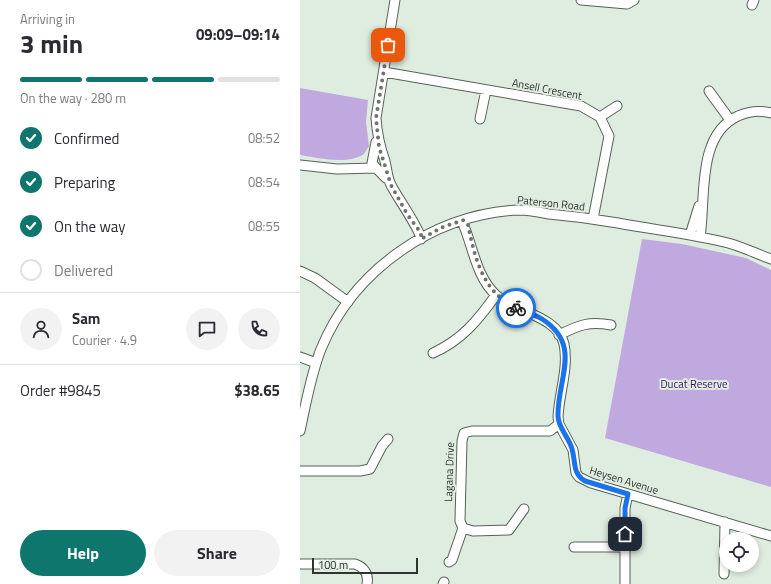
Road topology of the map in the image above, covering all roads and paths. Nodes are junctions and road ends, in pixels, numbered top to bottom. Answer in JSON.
{"nodes":[{"id":1,"x":395,"y":0,"type":"edge"},
{"id":2,"x":581,"y":0,"type":"edge"},
{"id":3,"x":634,"y":0,"type":"edge"},
{"id":4,"x":384,"y":72,"type":"junction"},
{"id":5,"x":486,"y":90,"type":"junction"},
{"id":6,"x":710,"y":91,"type":"dead end"},
{"id":7,"x":617,"y":106,"type":"dead end"},
{"id":8,"x":771,"y":113,"type":"edge"},
{"id":9,"x":600,"y":117,"type":"junction"},
{"id":10,"x":480,"y":119,"type":"dead end"},
{"id":11,"x":730,"y":120,"type":"junction"},
{"id":12,"x":378,"y":163,"type":"junction"},
{"id":13,"x":300,"y":165,"type":"edge"},
{"id":14,"x":702,"y":197,"type":"junction"},
{"id":15,"x":593,"y":219,"type":"junction"},
{"id":16,"x":464,"y":220,"type":"junction"},
{"id":17,"x":690,"y":235,"type":"junction"},
{"id":18,"x":700,"y":237,"type":"junction"},
{"id":19,"x":421,"y":239,"type":"junction"},
{"id":20,"x":771,"y":259,"type":"edge"},
{"id":21,"x":300,"y":271,"type":"edge"},
{"id":22,"x":496,"y":295,"type":"junction"},
{"id":23,"x":348,"y":302,"type":"junction"},
{"id":24,"x":611,"y":325,"type":"dead end"},
{"id":25,"x":560,"y":335,"type":"junction"},
{"id":26,"x":433,"y":353,"type":"dead end"},
{"id":27,"x":300,"y":357,"type":"edge"},
{"id":28,"x":316,"y":363,"type":"junction"},
{"id":29,"x":560,"y":424,"type":"junction"},
{"id":30,"x":300,"y":430,"type":"edge"},
{"id":31,"x":388,"y":439,"type":"dead end"},
{"id":32,"x":300,"y":471,"type":"edge"},
{"id":33,"x":628,"y":494,"type":"junction"},
{"id":34,"x":524,"y":509,"type":"dead end"},
{"id":35,"x":724,"y":522,"type":"junction"},
{"id":36,"x":463,"y":528,"type":"junction"},
{"id":37,"x":771,"y":536,"type":"edge"},
{"id":38,"x":574,"y":547,"type":"dead end"},
{"id":39,"x":625,"y":547,"type":"junction"},
{"id":40,"x":449,"y":562,"type":"dead end"},
{"id":41,"x":300,"y":564,"type":"edge"},
{"id":42,"x":724,"y":574,"type":"dead end"},
{"id":43,"x":367,"y":584,"type":"edge"},
{"id":44,"x":625,"y":584,"type":"edge"}],
"edges":[{"from":1,"to":4,"type":"street"},
{"from":2,"to":3,"type":"street"},
{"from":4,"to":5,"type":"street","name":"Ansell Crescent"},
{"from":4,"to":12,"type":"street"},
{"from":5,"to":9,"type":"street","name":"Ansell Crescent"},
{"from":5,"to":10,"type":"street"},
{"from":6,"to":11,"type":"street"},
{"from":7,"to":9,"type":"street"},
{"from":8,"to":11,"type":"street"},
{"from":9,"to":15,"type":"street"},
{"from":11,"to":14,"type":"street"},
{"from":12,"to":13,"type":"street"},
{"from":12,"to":19,"type":"street"},
{"from":14,"to":17,"type":"street"},
{"from":14,"to":18,"type":"street"},
{"from":15,"to":16,"type":"street","name":"Paterson Road"},
{"from":15,"to":17,"type":"street","name":"Paterson Road"},
{"from":16,"to":19,"type":"street","name":"Paterson Road"},
{"from":16,"to":22,"type":"street"},
{"from":17,"to":18,"type":"street","name":"Paterson Road"},
{"from":18,"to":20,"type":"street","name":"Paterson Road"},
{"from":19,"to":23,"type":"street","name":"Paterson Road"},
{"from":21,"to":23,"type":"street"},
{"from":22,"to":25,"type":"street"},
{"from":22,"to":26,"type":"street"},
{"from":23,"to":28,"type":"street","name":"Paterson Road"},
{"from":24,"to":25,"type":"street"},
{"from":25,"to":29,"type":"street","name":"Heysen Avenue"},
{"from":27,"to":28,"type":"street"},
{"from":28,"to":30,"type":"street","name":"Paterson Road"},
{"from":29,"to":33,"type":"street","name":"Heysen Avenue"},
{"from":29,"to":36,"type":"street","name":"Lagana Drive"},
{"from":31,"to":32,"type":"street"},
{"from":33,"to":35,"type":"street","name":"Heysen Avenue"},
{"from":33,"to":39,"type":"street"},
{"from":34,"to":36,"type":"street"},
{"from":35,"to":37,"type":"street","name":"Heysen Avenue"},
{"from":35,"to":42,"type":"street"},
{"from":36,"to":40,"type":"street","name":"Lagana Drive"},
{"from":38,"to":39,"type":"street"},
{"from":39,"to":44,"type":"street"},
{"from":41,"to":43,"type":"street"}]}
